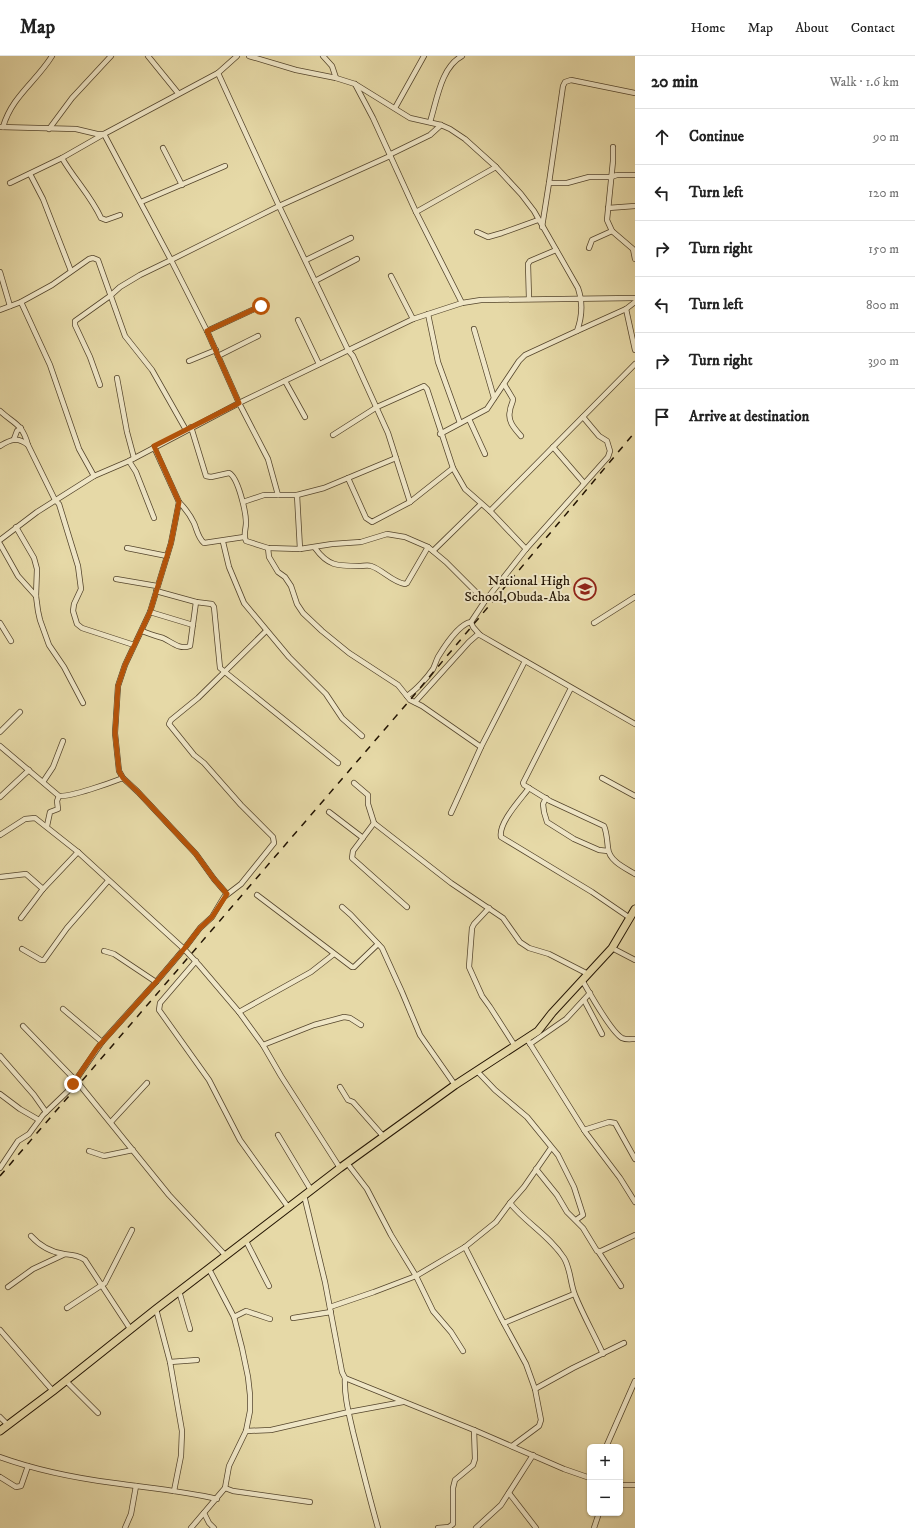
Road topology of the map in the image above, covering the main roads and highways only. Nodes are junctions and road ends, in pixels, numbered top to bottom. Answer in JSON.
{"nodes":[{"id":1,"x":635,"y":908,"type":"edge"},
{"id":2,"x":0,"y":1430,"type":"edge"}],
"edges":[{"from":1,"to":2,"type":"highway"}]}
